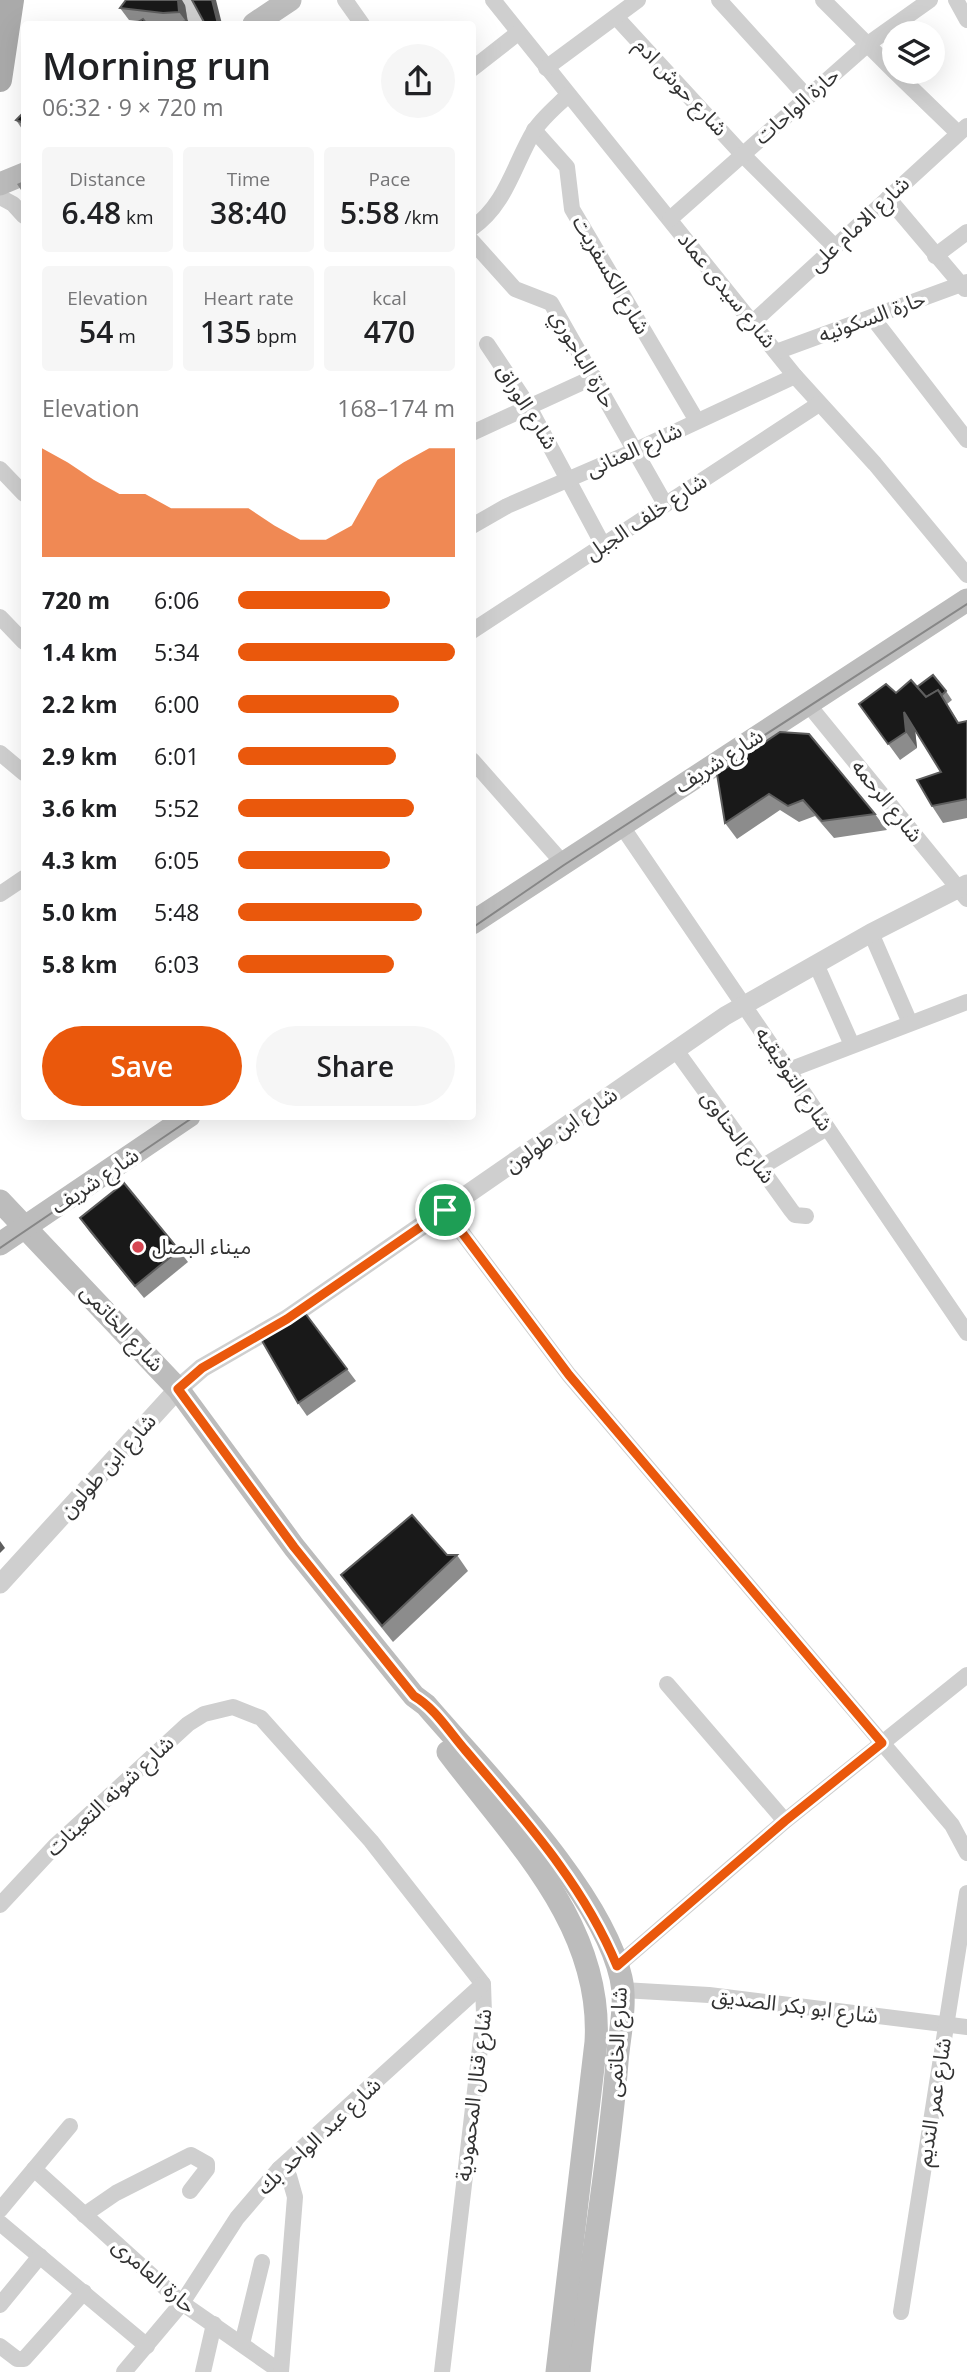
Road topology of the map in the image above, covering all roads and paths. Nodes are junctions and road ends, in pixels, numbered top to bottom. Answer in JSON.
{"nodes":[{"id":1,"x":12,"y":0,"type":"edge"},
{"id":2,"x":186,"y":0,"type":"edge"},
{"id":3,"x":290,"y":0,"type":"edge"},
{"id":4,"x":345,"y":0,"type":"edge"},
{"id":5,"x":493,"y":0,"type":"edge"},
{"id":6,"x":638,"y":0,"type":"edge"},
{"id":7,"x":719,"y":0,"type":"edge"},
{"id":8,"x":823,"y":0,"type":"edge"},
{"id":9,"x":930,"y":0,"type":"edge"},
{"id":10,"x":956,"y":0,"type":"edge"},
{"id":11,"x":616,"y":17,"type":"junction"},
{"id":12,"x":967,"y":20,"type":"edge"},
{"id":13,"x":196,"y":21,"type":"edge"},
{"id":14,"x":258,"y":21,"type":"edge"},
{"id":15,"x":360,"y":21,"type":"edge"},
{"id":16,"x":518,"y":33,"type":"junction"},
{"id":17,"x":867,"y":44,"type":"junction"},
{"id":18,"x":882,"y":58,"type":"edge"},
{"id":19,"x":476,"y":66,"type":"edge"},
{"id":20,"x":546,"y":68,"type":"junction"},
{"id":21,"x":0,"y":80,"type":"edge"},
{"id":22,"x":910,"y":84,"type":"edge"},
{"id":23,"x":568,"y":95,"type":"junction"},
{"id":24,"x":807,"y":97,"type":"junction"},
{"id":25,"x":534,"y":130,"type":"junction"},
{"id":26,"x":963,"y":130,"type":"edge"},
{"id":27,"x":742,"y":154,"type":"junction"},
{"id":28,"x":21,"y":175,"type":"edge"},
{"id":29,"x":0,"y":184,"type":"edge"},
{"id":30,"x":0,"y":197,"type":"edge"},
{"id":31,"x":888,"y":198,"type":"junction"},
{"id":32,"x":21,"y":213,"type":"edge"},
{"id":33,"x":670,"y":219,"type":"junction"},
{"id":34,"x":476,"y":225,"type":"edge"},
{"id":35,"x":967,"y":232,"type":"edge"},
{"id":36,"x":476,"y":245,"type":"edge"},
{"id":37,"x":835,"y":247,"type":"junction"},
{"id":38,"x":935,"y":256,"type":"junction"},
{"id":39,"x":965,"y":286,"type":"edge"},
{"id":40,"x":872,"y":317,"type":"junction"},
{"id":41,"x":752,"y":323,"type":"junction"},
{"id":42,"x":487,"y":344,"type":"dead end"},
{"id":43,"x":776,"y":352,"type":"junction"},
{"id":44,"x":795,"y":376,"type":"junction"},
{"id":45,"x":594,"y":377,"type":"junction"},
{"id":46,"x":819,"y":404,"type":"junction"},
{"id":47,"x":529,"y":407,"type":"junction"},
{"id":48,"x":697,"y":421,"type":"junction"},
{"id":49,"x":476,"y":431,"type":"edge"},
{"id":50,"x":967,"y":440,"type":"edge"},
{"id":51,"x":634,"y":452,"type":"junction"},
{"id":52,"x":0,"y":468,"type":"edge"},
{"id":53,"x":570,"y":479,"type":"junction"},
{"id":54,"x":21,"y":491,"type":"edge"},
{"id":55,"x":665,"y":504,"type":"junction"},
{"id":56,"x":476,"y":518,"type":"edge"},
{"id":57,"x":603,"y":545,"type":"junction"},
{"id":58,"x":967,"y":575,"type":"edge"},
{"id":59,"x":967,"y":600,"type":"edge"},
{"id":60,"x":0,"y":617,"type":"edge"},
{"id":61,"x":476,"y":628,"type":"edge"},
{"id":62,"x":21,"y":639,"type":"edge"},
{"id":63,"x":807,"y":703,"type":"junction"},
{"id":64,"x":0,"y":753,"type":"edge"},
{"id":65,"x":476,"y":765,"type":"edge"},
{"id":66,"x":21,"y":770,"type":"edge"},
{"id":67,"x":621,"y":825,"type":"junction"},
{"id":68,"x":562,"y":862,"type":"junction"},
{"id":69,"x":21,"y":880,"type":"edge"},
{"id":70,"x":964,"y":891,"type":"edge"},
{"id":71,"x":0,"y":894,"type":"edge"},
{"id":72,"x":476,"y":920,"type":"edge"},
{"id":73,"x":871,"y":933,"type":"junction"},
{"id":74,"x":816,"y":964,"type":"junction"},
{"id":75,"x":967,"y":1002,"type":"edge"},
{"id":76,"x":744,"y":1004,"type":"junction"},
{"id":77,"x":910,"y":1023,"type":"junction"},
{"id":78,"x":852,"y":1045,"type":"junction"},
{"id":79,"x":675,"y":1049,"type":"junction"},
{"id":80,"x":789,"y":1070,"type":"junction"},
{"id":81,"x":183,"y":1120,"type":"edge"},
{"id":82,"x":827,"y":1128,"type":"junction"},
{"id":83,"x":760,"y":1168,"type":"junction"},
{"id":84,"x":0,"y":1201,"type":"edge"},
{"id":85,"x":445,"y":1210,"type":"junction"},
{"id":86,"x":806,"y":1216,"type":"dead end"},
{"id":87,"x":27,"y":1226,"type":"junction"},
{"id":88,"x":0,"y":1244,"type":"edge"},
{"id":89,"x":967,"y":1333,"type":"edge"},
{"id":90,"x":178,"y":1389,"type":"junction"},
{"id":91,"x":0,"y":1584,"type":"edge"},
{"id":92,"x":967,"y":1675,"type":"edge"},
{"id":93,"x":667,"y":1684,"type":"dead end"},
{"id":94,"x":414,"y":1696,"type":"junction"},
{"id":95,"x":233,"y":1707,"type":"joint"},
{"id":96,"x":882,"y":1743,"type":"junction"},
{"id":97,"x":785,"y":1821,"type":"junction"},
{"id":98,"x":967,"y":1853,"type":"edge"},
{"id":99,"x":967,"y":1893,"type":"edge"},
{"id":100,"x":0,"y":1905,"type":"edge"},
{"id":101,"x":617,"y":1966,"type":"junction"},
{"id":102,"x":483,"y":1984,"type":"junction"},
{"id":103,"x":623,"y":1990,"type":"junction"},
{"id":104,"x":946,"y":2025,"type":"junction"},
{"id":105,"x":967,"y":2027,"type":"edge"},
{"id":106,"x":70,"y":2126,"type":"dead end"},
{"id":107,"x":34,"y":2169,"type":"junction"},
{"id":108,"x":279,"y":2169,"type":"junction"},
{"id":109,"x":190,"y":2191,"type":"dead end"},
{"id":110,"x":0,"y":2210,"type":"edge"},
{"id":111,"x":84,"y":2215,"type":"junction"},
{"id":112,"x":0,"y":2222,"type":"edge"},
{"id":113,"x":40,"y":2256,"type":"junction"},
{"id":114,"x":262,"y":2262,"type":"dead end"},
{"id":115,"x":84,"y":2292,"type":"junction"},
{"id":116,"x":182,"y":2303,"type":"junction"},
{"id":117,"x":0,"y":2305,"type":"edge"},
{"id":118,"x":901,"y":2312,"type":"dead end"},
{"id":119,"x":214,"y":2324,"type":"junction"},
{"id":120,"x":242,"y":2344,"type":"junction"},
{"id":121,"x":0,"y":2346,"type":"edge"},
{"id":122,"x":147,"y":2346,"type":"junction"},
{"id":123,"x":124,"y":2372,"type":"edge"},
{"id":124,"x":203,"y":2372,"type":"edge"},
{"id":125,"x":281,"y":2372,"type":"edge"},
{"id":126,"x":442,"y":2372,"type":"edge"},
{"id":127,"x":557,"y":2372,"type":"edge"},
{"id":128,"x":579,"y":2372,"type":"edge"}],
"edges":[{"from":1,"to":21,"type":"main road"},
{"from":2,"to":13,"type":"street"},
{"from":3,"to":14,"type":"main road"},
{"from":4,"to":15,"type":"street"},
{"from":5,"to":16,"type":"street","name":"شارع سيدى عماد"},
{"from":6,"to":11,"type":"street"},
{"from":7,"to":24,"type":"street"},
{"from":8,"to":17,"type":"street"},
{"from":9,"to":17,"type":"street","name":"حارة الواحات"},
{"from":10,"to":12,"type":"street"},
{"from":11,"to":20,"type":"street"},
{"from":11,"to":27,"type":"street","name":"شارع حوش ادم"},
{"from":16,"to":19,"type":"street"},
{"from":16,"to":20,"type":"street","name":"شارع سيدى عماد"},
{"from":17,"to":18,"type":"street"},
{"from":17,"to":24,"type":"street","name":"حارة الواحات"},
{"from":20,"to":23,"type":"street","name":"شارع سيدى عماد"},
{"from":22,"to":26,"type":"street"},
{"from":23,"to":25,"type":"street"},
{"from":23,"to":33,"type":"street","name":"شارع سيدى عماد"},
{"from":24,"to":27,"type":"street","name":"حارة الواحات"},
{"from":25,"to":34,"type":"street"},
{"from":25,"to":48,"type":"street","name":"شارع الكسفريت"},
{"from":26,"to":31,"type":"street","name":"شارع الامام على"},
{"from":27,"to":33,"type":"street","name":"حارة الواحات"},
{"from":27,"to":37,"type":"street","name":"شارع حوش ادم"},
{"from":28,"to":29,"type":"main road"},
{"from":30,"to":32,"type":"street"},
{"from":31,"to":37,"type":"street","name":"شارع الامام على"},
{"from":31,"to":38,"type":"street"},
{"from":33,"to":41,"type":"street","name":"شارع سيدى عماد"},
{"from":35,"to":38,"type":"street"},
{"from":36,"to":45,"type":"street","name":"حارة الباجوري"},
{"from":37,"to":41,"type":"street","name":"شارع الامام على"},
{"from":38,"to":39,"type":"street"},
{"from":39,"to":40,"type":"street","name":"حارة السكونيه"},
{"from":40,"to":43,"type":"street","name":"حارة السكونيه"},
{"from":40,"to":50,"type":"street"},
{"from":41,"to":43,"type":"street","name":"شارع سيدى عماد"},
{"from":42,"to":47,"type":"street","name":"شارع الوراق"},
{"from":43,"to":44,"type":"street","name":"شارع سيدى عماد"},
{"from":44,"to":46,"type":"street","name":"شارع سيدى عماد"},
{"from":44,"to":48,"type":"street","name":"شارع العنانى"},
{"from":45,"to":47,"type":"street"},
{"from":45,"to":51,"type":"street","name":"حارة الباجوري"},
{"from":46,"to":55,"type":"street","name":"شارع خلف الجبل"},
{"from":46,"to":58,"type":"street","name":"شارع سيدى عماد"},
{"from":47,"to":49,"type":"street"},
{"from":47,"to":53,"type":"street","name":"شارع الوراق"},
{"from":48,"to":51,"type":"street","name":"شارع العنانى"},
{"from":51,"to":53,"type":"street","name":"شارع العنانى"},
{"from":51,"to":55,"type":"street","name":"حارة الباجوري"},
{"from":52,"to":54,"type":"street"},
{"from":53,"to":56,"type":"street","name":"شارع العنانى"},
{"from":53,"to":57,"type":"street","name":"شارع الوراق"},
{"from":55,"to":57,"type":"street","name":"شارع خلف الجبل"},
{"from":57,"to":61,"type":"street","name":"شارع خلف الجبل"},
{"from":59,"to":63,"type":"main road","name":"شارع شريف"},
{"from":60,"to":62,"type":"street"},
{"from":63,"to":67,"type":"main road","name":"شارع شريف"},
{"from":63,"to":70,"type":"street","name":"شارع الرحمه"},
{"from":64,"to":66,"type":"street"},
{"from":65,"to":68,"type":"street"},
{"from":67,"to":68,"type":"main road","name":"شارع شريف"},
{"from":67,"to":76,"type":"street","name":"شارع التوفيقيه"},
{"from":68,"to":72,"type":"main road","name":"شارع شريف"},
{"from":69,"to":71,"type":"street"},
{"from":70,"to":73,"type":"street","name":"شارع ابن طولون"},
{"from":73,"to":74,"type":"street","name":"شارع ابن طولون"},
{"from":73,"to":77,"type":"street"},
{"from":74,"to":76,"type":"street","name":"شارع ابن طولون"},
{"from":74,"to":78,"type":"street"},
{"from":75,"to":77,"type":"street"},
{"from":76,"to":79,"type":"street","name":"شارع ابن طولون"},
{"from":76,"to":80,"type":"street","name":"شارع التوفيقيه"},
{"from":77,"to":78,"type":"street"},
{"from":78,"to":80,"type":"street"},
{"from":79,"to":83,"type":"street","name":"شارع الحناوى"},
{"from":79,"to":85,"type":"street","name":"شارع ابن طولون"},
{"from":80,"to":82,"type":"street","name":"شارع التوفيقيه"},
{"from":81,"to":87,"type":"main road","name":"شارع شريف"},
{"from":82,"to":83,"type":"street"},
{"from":82,"to":89,"type":"street","name":"شارع التوفيقيه"},
{"from":83,"to":86,"type":"street","name":"شارع الحناوى"},
{"from":84,"to":87,"type":"main road","name":"شارع الخاتمى"},
{"from":85,"to":90,"type":"street","name":"شارع ابن طولون"},
{"from":85,"to":96,"type":"street"},
{"from":87,"to":88,"type":"main road","name":"شارع شريف"},
{"from":87,"to":90,"type":"main road","name":"شارع الخاتمى"},
{"from":90,"to":91,"type":"street","name":"شارع ابن طولون"},
{"from":90,"to":94,"type":"main road","name":"شارع الخاتمى"},
{"from":92,"to":96,"type":"street"},
{"from":93,"to":97,"type":"street"},
{"from":94,"to":101,"type":"main road","name":"شارع الخاتمى"},
{"from":94,"to":127,"type":"main road","name":"شارع الخاتمى"},
{"from":95,"to":100,"type":"street","name":"شارع شونه التعينات"},
{"from":95,"to":102,"type":"street","name":"شارع قنال المحمودية"},
{"from":96,"to":97,"type":"street"},
{"from":96,"to":98,"type":"street"},
{"from":97,"to":101,"type":"street"},
{"from":99,"to":104,"type":"street","name":"شارع عمر النديم"},
{"from":101,"to":103,"type":"main road","name":"شارع الخاتمى"},
{"from":102,"to":108,"type":"street","name":"شارع عبد الواحد بك"},
{"from":102,"to":126,"type":"street","name":"شارع قنال المحمودية"},
{"from":103,"to":104,"type":"street","name":"شارع ابو بكر الصديق"},
{"from":103,"to":128,"type":"main road","name":"شارع الخاتمى"},
{"from":104,"to":105,"type":"street","name":"شارع ابو بكر الصديق"},
{"from":104,"to":118,"type":"street","name":"شارع عمر النديم"},
{"from":106,"to":107,"type":"street"},
{"from":107,"to":110,"type":"street"},
{"from":107,"to":111,"type":"street","name":"حارة العامرى"},
{"from":108,"to":116,"type":"street","name":"شارع عبد الواحد بك"},
{"from":108,"to":125,"type":"street"},
{"from":109,"to":111,"type":"street"},
{"from":111,"to":116,"type":"street","name":"حارة العامرى"},
{"from":112,"to":113,"type":"street"},
{"from":113,"to":115,"type":"street"},
{"from":113,"to":117,"type":"street"},
{"from":114,"to":120,"type":"street"},
{"from":115,"to":121,"type":"street"},
{"from":115,"to":122,"type":"street"},
{"from":116,"to":119,"type":"street","name":"حارة العامرى"},
{"from":116,"to":122,"type":"street","name":"شارع عبد الواحد بك"},
{"from":119,"to":120,"type":"street","name":"حارة العامرى"},
{"from":119,"to":124,"type":"street"},
{"from":120,"to":125,"type":"street","name":"حارة العامرى"},
{"from":122,"to":123,"type":"street","name":"شارع عبد الواحد بك"}]}
